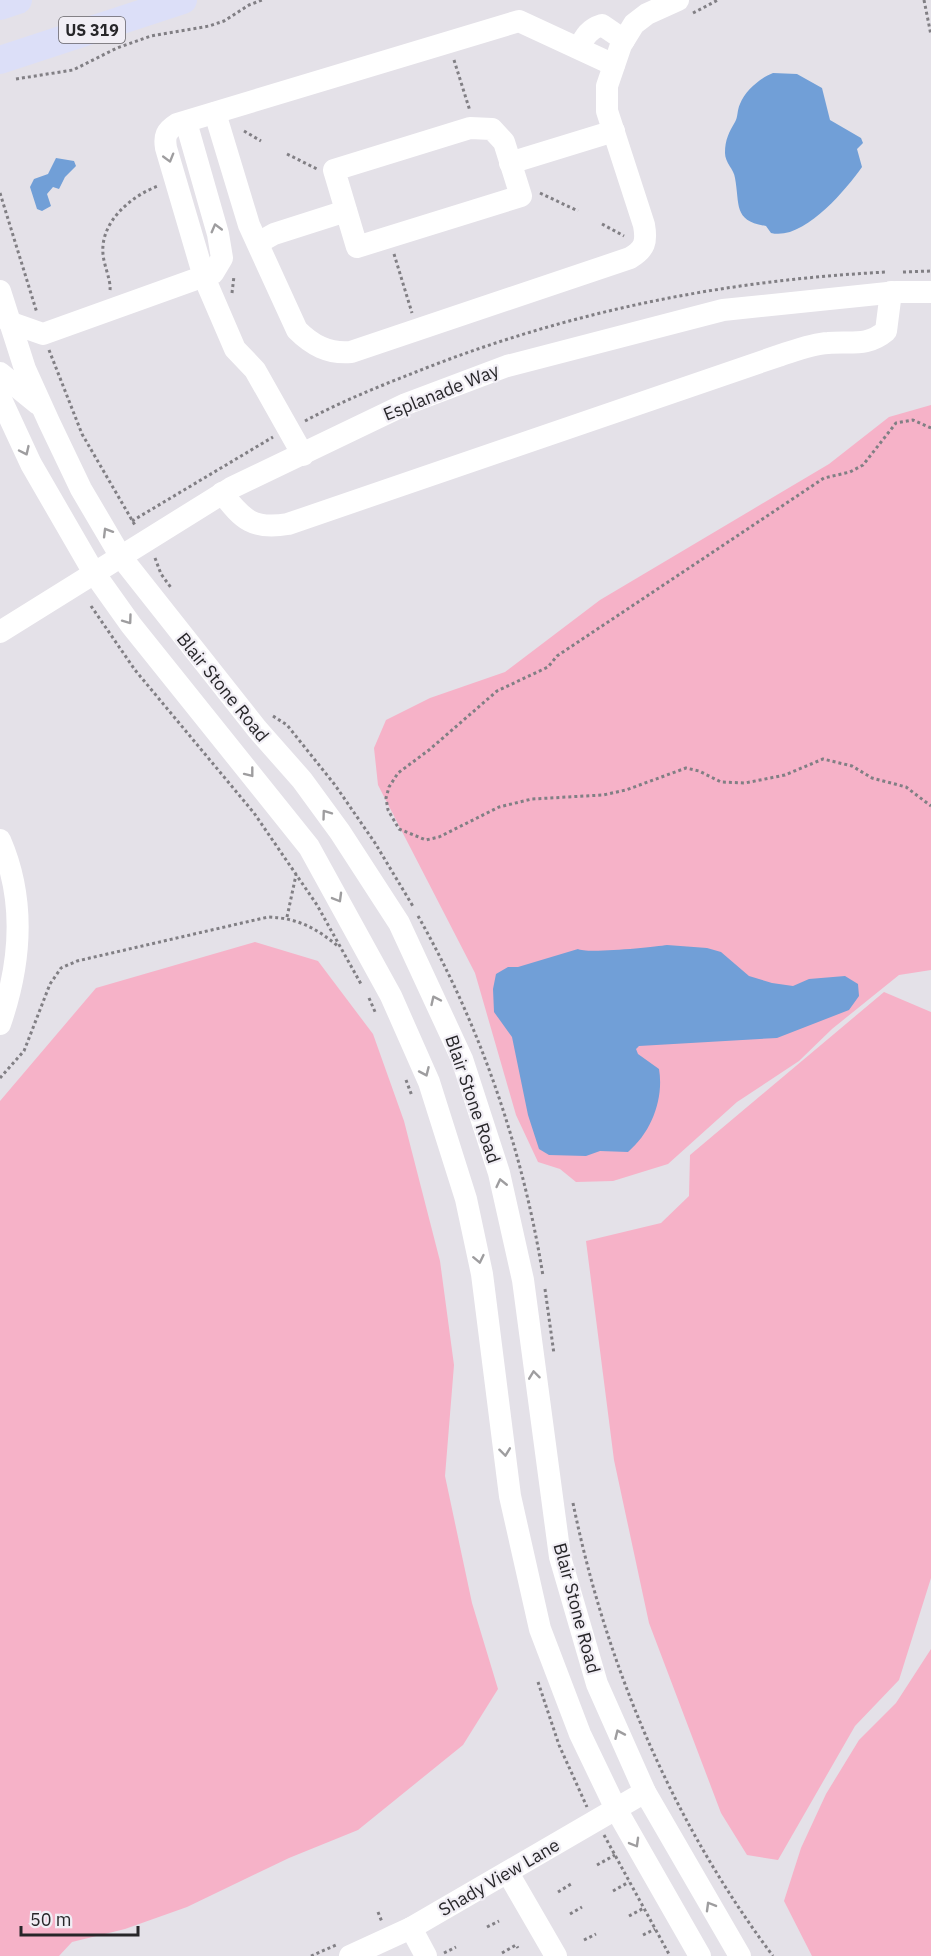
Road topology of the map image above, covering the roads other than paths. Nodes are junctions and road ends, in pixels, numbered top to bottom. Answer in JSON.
{"nodes":[{"id":1,"x":183,"y":0,"type":"edge"},
{"id":2,"x":684,"y":7,"type":"edge"},
{"id":3,"x":624,"y":40,"type":"junction"},
{"id":4,"x":579,"y":48,"type":"junction"},
{"id":5,"x":614,"y":65,"type":"junction"},
{"id":6,"x":5,"y":70,"type":"edge"},
{"id":7,"x":215,"y":113,"type":"junction"},
{"id":8,"x":186,"y":122,"type":"junction"},
{"id":9,"x":614,"y":131,"type":"junction"},
{"id":10,"x":514,"y":173,"type":"junction"},
{"id":11,"x":207,"y":197,"type":"junction"},
{"id":12,"x":183,"y":204,"type":"junction"},
{"id":13,"x":346,"y":211,"type":"junction"},
{"id":14,"x":258,"y":243,"type":"junction"},
{"id":15,"x":204,"y":277,"type":"junction"},
{"id":16,"x":0,"y":291,"type":"edge"},
{"id":17,"x":891,"y":292,"type":"junction"},
{"id":18,"x":931,"y":292,"type":"edge"},
{"id":19,"x":9,"y":322,"type":"junction"},
{"id":20,"x":43,"y":334,"type":"junction"},
{"id":21,"x":25,"y":369,"type":"junction"},
{"id":22,"x":0,"y":373,"type":"edge"},
{"id":23,"x":0,"y":397,"type":"edge"},
{"id":24,"x":42,"y":407,"type":"junction"},
{"id":25,"x":303,"y":454,"type":"junction"},
{"id":26,"x":222,"y":493,"type":"junction"},
{"id":27,"x":121,"y":557,"type":"junction"},
{"id":28,"x":94,"y":573,"type":"junction"},
{"id":29,"x":0,"y":632,"type":"edge"},
{"id":30,"x":0,"y":840,"type":"edge"},
{"id":31,"x":0,"y":1024,"type":"edge"},
{"id":32,"x":645,"y":1792,"type":"junction"},
{"id":33,"x":616,"y":1809,"type":"junction"},
{"id":34,"x":508,"y":1873,"type":"junction"},
{"id":35,"x":411,"y":1928,"type":"junction"},
{"id":36,"x":435,"y":1954,"type":"edge"},
{"id":37,"x":350,"y":1956,"type":"edge"},
{"id":38,"x":556,"y":1956,"type":"edge"},
{"id":39,"x":700,"y":1956,"type":"edge"},
{"id":40,"x":740,"y":1956,"type":"edge"}],
"edges":[{"from":1,"to":6,"type":"main road","number":"US 319"},
{"from":2,"to":3,"type":"street"},
{"from":3,"to":4,"type":"street"},
{"from":3,"to":5,"type":"street"},
{"from":4,"to":5,"type":"street"},
{"from":4,"to":7,"type":"street"},
{"from":5,"to":9,"type":"street"},
{"from":7,"to":8,"type":"street"},
{"from":7,"to":14,"type":"street"},
{"from":8,"to":11,"type":"street"},
{"from":8,"to":12,"type":"street","one_way":true},
{"from":9,"to":10,"type":"street"},
{"from":9,"to":14,"type":"street"},
{"from":10,"to":13,"type":"street"},
{"from":10,"to":13,"type":"street"},
{"from":11,"to":12,"type":"street"},
{"from":15,"to":11,"type":"street","one_way":true},
{"from":12,"to":15,"type":"street"},
{"from":13,"to":14,"type":"street"},
{"from":15,"to":20,"type":"street"},
{"from":15,"to":25,"type":"street"},
{"from":16,"to":19,"type":"street","name":"Blair Stone Road"},
{"from":17,"to":18,"type":"street","name":"Esplanade Way"},
{"from":17,"to":25,"type":"street","name":"Esplanade Way"},
{"from":17,"to":26,"type":"street"},
{"from":19,"to":20,"type":"street"},
{"from":19,"to":21,"type":"street","name":"Blair Stone Road"},
{"from":20,"to":21,"type":"street"},
{"from":21,"to":24,"type":"street","name":"Blair Stone Road"},
{"from":22,"to":24,"type":"street"},
{"from":23,"to":28,"type":"street","name":"Blair Stone Road","one_way":true},
{"from":27,"to":24,"type":"street","name":"Blair Stone Road","one_way":true},
{"from":25,"to":26,"type":"street","name":"Esplanade Way"},
{"from":26,"to":27,"type":"street","name":"Esplanade Way"},
{"from":27,"to":28,"type":"street","name":"Esplanade Way"},
{"from":32,"to":27,"type":"street","name":"Blair Stone Road","one_way":true},
{"from":28,"to":29,"type":"street","name":"Esplanade Way"},
{"from":28,"to":33,"type":"street","name":"Blair Stone Road","one_way":true},
{"from":30,"to":31,"type":"street"},
{"from":32,"to":33,"type":"street","name":"Shady View Lane"},
{"from":40,"to":32,"type":"street","name":"Blair Stone Road","one_way":true},
{"from":33,"to":34,"type":"street","name":"Shady View Lane"},
{"from":33,"to":39,"type":"street","name":"Blair Stone Road","one_way":true},
{"from":34,"to":35,"type":"street","name":"Shady View Lane"},
{"from":34,"to":38,"type":"street"},
{"from":35,"to":36,"type":"street"},
{"from":35,"to":37,"type":"street","name":"Shady View Lane"}]}
